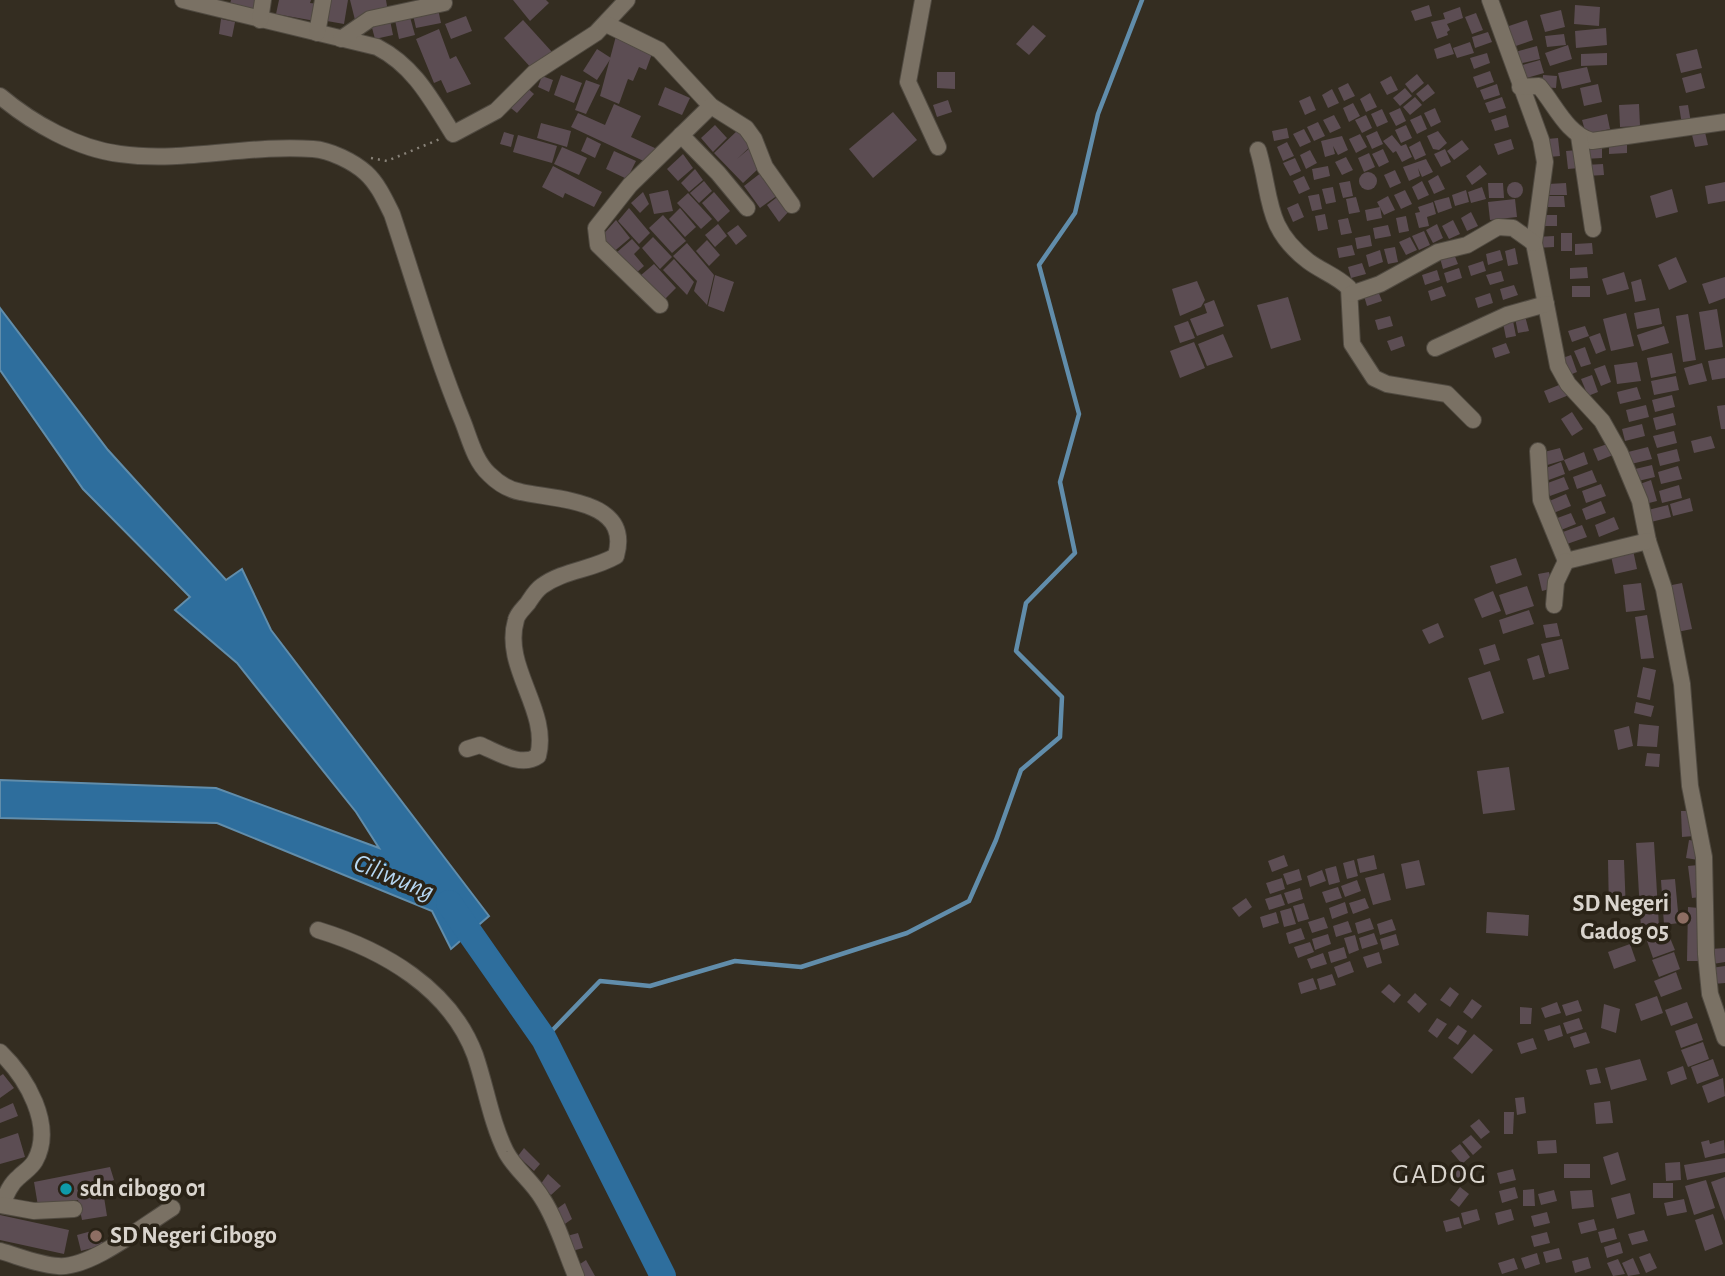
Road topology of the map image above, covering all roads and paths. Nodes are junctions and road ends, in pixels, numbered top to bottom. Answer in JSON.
{"nodes":[{"id":1,"x":263,"y":0,"type":"edge"},
{"id":2,"x":323,"y":0,"type":"edge"},
{"id":3,"x":627,"y":0,"type":"edge"},
{"id":4,"x":923,"y":0,"type":"edge"},
{"id":5,"x":1490,"y":0,"type":"edge"},
{"id":6,"x":194,"y":2,"type":"edge"},
{"id":7,"x":444,"y":3,"type":"dead end"},
{"id":8,"x":260,"y":20,"type":"junction"},
{"id":9,"x":606,"y":24,"type":"junction"},
{"id":10,"x":317,"y":33,"type":"junction"},
{"id":11,"x":341,"y":39,"type":"junction"},
{"id":12,"x":1520,"y":87,"type":"junction"},
{"id":13,"x":0,"y":96,"type":"edge"},
{"id":14,"x":711,"y":106,"type":"junction"},
{"id":15,"x":1724,"y":122,"type":"edge"},
{"id":16,"x":453,"y":134,"type":"junction"},
{"id":17,"x":681,"y":135,"type":"junction"},
{"id":18,"x":1579,"y":136,"type":"junction"},
{"id":19,"x":938,"y":147,"type":"dead end"},
{"id":20,"x":1258,"y":150,"type":"dead end"},
{"id":21,"x":346,"y":160,"type":"junction"},
{"id":22,"x":792,"y":205,"type":"dead end"},
{"id":23,"x":747,"y":208,"type":"dead end"},
{"id":24,"x":1593,"y":229,"type":"dead end"},
{"id":25,"x":1534,"y":243,"type":"junction"},
{"id":26,"x":1351,"y":294,"type":"junction"},
{"id":27,"x":1546,"y":304,"type":"junction"},
{"id":28,"x":660,"y":305,"type":"dead end"},
{"id":29,"x":1435,"y":348,"type":"dead end"},
{"id":30,"x":1473,"y":420,"type":"dead end"},
{"id":31,"x":1538,"y":452,"type":"dead end"},
{"id":32,"x":1648,"y":541,"type":"junction"},
{"id":33,"x":1566,"y":561,"type":"junction"},
{"id":34,"x":1554,"y":605,"type":"dead end"},
{"id":35,"x":467,"y":749,"type":"dead end"},
{"id":36,"x":318,"y":930,"type":"dead end"},
{"id":37,"x":1725,"y":1038,"type":"edge"},
{"id":38,"x":0,"y":1052,"type":"edge"},
{"id":39,"x":1,"y":1205,"type":"edge"},
{"id":40,"x":172,"y":1208,"type":"dead end"},
{"id":41,"x":74,"y":1209,"type":"dead end"},
{"id":42,"x":0,"y":1251,"type":"edge"},
{"id":43,"x":576,"y":1276,"type":"edge"}],
"edges":[{"from":1,"to":8,"type":"street"},
{"from":2,"to":10,"type":"street"},
{"from":3,"to":9,"type":"street"},
{"from":4,"to":19,"type":"street"},
{"from":5,"to":12,"type":"street"},
{"from":6,"to":8,"type":"street"},
{"from":7,"to":11,"type":"street"},
{"from":8,"to":10,"type":"street"},
{"from":9,"to":14,"type":"street"},
{"from":9,"to":16,"type":"street"},
{"from":10,"to":11,"type":"street"},
{"from":11,"to":16,"type":"street"},
{"from":12,"to":18,"type":"street"},
{"from":12,"to":25,"type":"street"},
{"from":13,"to":21,"type":"street"},
{"from":14,"to":17,"type":"street"},
{"from":14,"to":22,"type":"street"},
{"from":15,"to":18,"type":"street"},
{"from":16,"to":21,"type":"path"},
{"from":17,"to":23,"type":"street"},
{"from":17,"to":28,"type":"street"},
{"from":18,"to":24,"type":"street"},
{"from":20,"to":26,"type":"street"},
{"from":21,"to":35,"type":"street"},
{"from":25,"to":26,"type":"street"},
{"from":25,"to":27,"type":"street"},
{"from":26,"to":30,"type":"street"},
{"from":27,"to":29,"type":"street"},
{"from":27,"to":32,"type":"street"},
{"from":31,"to":33,"type":"street"},
{"from":32,"to":33,"type":"street"},
{"from":32,"to":37,"type":"street"},
{"from":33,"to":34,"type":"street"},
{"from":36,"to":43,"type":"street"},
{"from":38,"to":39,"type":"street"},
{"from":39,"to":41,"type":"street"},
{"from":40,"to":42,"type":"street"}]}
